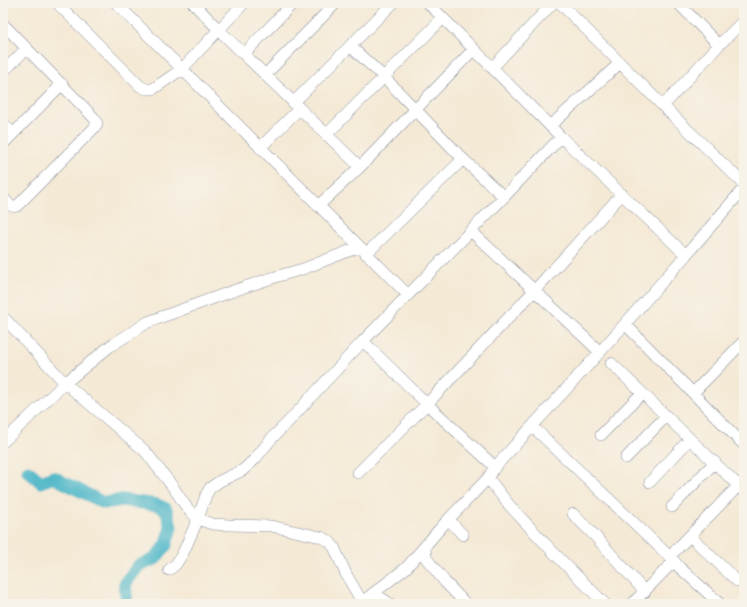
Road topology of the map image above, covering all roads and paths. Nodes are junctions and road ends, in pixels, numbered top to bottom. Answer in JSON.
{"nodes":[{"id":1,"x":57,"y":3,"type":"edge"},
{"id":2,"x":116,"y":3,"type":"edge"},
{"id":3,"x":193,"y":3,"type":"edge"},
{"id":4,"x":244,"y":3,"type":"edge"},
{"id":5,"x":292,"y":3,"type":"edge"},
{"id":6,"x":336,"y":3,"type":"edge"},
{"id":7,"x":393,"y":3,"type":"edge"},
{"id":8,"x":428,"y":3,"type":"edge"},
{"id":9,"x":553,"y":3,"type":"edge"},
{"id":10,"x":560,"y":3,"type":"edge"},
{"id":11,"x":678,"y":3,"type":"edge"},
{"id":12,"x":443,"y":18,"type":"junction"},
{"id":13,"x":744,"y":20,"type":"edge"},
{"id":14,"x":3,"y":24,"type":"edge"},
{"id":15,"x":218,"y":29,"type":"junction"},
{"id":16,"x":719,"y":44,"type":"junction"},
{"id":17,"x":350,"y":46,"type":"junction"},
{"id":18,"x":27,"y":48,"type":"junction"},
{"id":19,"x":474,"y":49,"type":"junction"},
{"id":20,"x":244,"y":54,"type":"junction"},
{"id":21,"x":620,"y":63,"type":"junction"},
{"id":22,"x":492,"y":68,"type":"junction"},
{"id":23,"x":182,"y":69,"type":"junction"},
{"id":24,"x":3,"y":72,"type":"edge"},
{"id":25,"x":266,"y":75,"type":"junction"},
{"id":26,"x":384,"y":77,"type":"junction"},
{"id":27,"x":62,"y":84,"type":"junction"},
{"id":28,"x":296,"y":106,"type":"junction"},
{"id":29,"x":663,"y":106,"type":"junction"},
{"id":30,"x":415,"y":110,"type":"junction"},
{"id":31,"x":3,"y":123,"type":"edge"},
{"id":32,"x":550,"y":126,"type":"junction"},
{"id":33,"x":13,"y":134,"type":"junction"},
{"id":34,"x":326,"y":135,"type":"junction"},
{"id":35,"x":561,"y":137,"type":"junction"},
{"id":36,"x":3,"y":144,"type":"edge"},
{"id":37,"x":260,"y":148,"type":"junction"},
{"id":38,"x":463,"y":159,"type":"junction"},
{"id":39,"x":360,"y":167,"type":"junction"},
{"id":40,"x":744,"y":184,"type":"edge"},
{"id":41,"x":744,"y":188,"type":"edge"},
{"id":42,"x":622,"y":194,"type":"junction"},
{"id":43,"x":3,"y":197,"type":"edge"},
{"id":44,"x":504,"y":197,"type":"junction"},
{"id":45,"x":318,"y":206,"type":"junction"},
{"id":46,"x":471,"y":231,"type":"junction"},
{"id":47,"x":363,"y":251,"type":"junction"},
{"id":48,"x":686,"y":255,"type":"junction"},
{"id":49,"x":534,"y":290,"type":"junction"},
{"id":50,"x":408,"y":295,"type":"junction"},
{"id":51,"x":5,"y":319,"type":"dead end"},
{"id":52,"x":625,"y":324,"type":"junction"},
{"id":53,"x":363,"y":340,"type":"junction"},
{"id":54,"x":744,"y":341,"type":"edge"},
{"id":55,"x":600,"y":352,"type":"junction"},
{"id":56,"x":611,"y":363,"type":"dead end"},
{"id":57,"x":65,"y":383,"type":"junction"},
{"id":58,"x":642,"y":393,"type":"junction"},
{"id":59,"x":693,"y":393,"type":"junction"},
{"id":60,"x":427,"y":404,"type":"junction"},
{"id":61,"x":666,"y":416,"type":"junction"},
{"id":62,"x":533,"y":427,"type":"junction"},
{"id":63,"x":601,"y":435,"type":"dead end"},
{"id":64,"x":690,"y":439,"type":"junction"},
{"id":65,"x":3,"y":442,"type":"edge"},
{"id":66,"x":744,"y":445,"type":"edge"},
{"id":67,"x":626,"y":458,"type":"dead end"},
{"id":68,"x":714,"y":462,"type":"junction"},
{"id":69,"x":495,"y":467,"type":"junction"},
{"id":70,"x":358,"y":473,"type":"dead end"},
{"id":71,"x":488,"y":478,"type":"junction"},
{"id":72,"x":650,"y":482,"type":"dead end"},
{"id":73,"x":742,"y":486,"type":"edge"},
{"id":74,"x":672,"y":507,"type":"dead end"},
{"id":75,"x":573,"y":514,"type":"dead end"},
{"id":76,"x":198,"y":519,"type":"junction"},
{"id":77,"x":448,"y":520,"type":"junction"},
{"id":78,"x":463,"y":535,"type":"dead end"},
{"id":79,"x":690,"y":536,"type":"junction"},
{"id":80,"x":425,"y":547,"type":"junction"},
{"id":81,"x":675,"y":556,"type":"junction"},
{"id":82,"x":169,"y":570,"type":"dead end"},
{"id":83,"x":744,"y":577,"type":"edge"},
{"id":84,"x":645,"y":592,"type":"junction"},
{"id":85,"x":374,"y":593,"type":"junction"},
{"id":86,"x":360,"y":603,"type":"edge"},
{"id":87,"x":390,"y":604,"type":"edge"},
{"id":88,"x":466,"y":604,"type":"edge"},
{"id":89,"x":605,"y":604,"type":"edge"},
{"id":90,"x":632,"y":604,"type":"edge"},
{"id":91,"x":720,"y":604,"type":"edge"}],
"edges":[{"from":1,"to":23,"type":"street"},
{"from":2,"to":23,"type":"street"},
{"from":3,"to":15,"type":"street"},
{"from":4,"to":15,"type":"street"},
{"from":5,"to":20,"type":"street"},
{"from":6,"to":25,"type":"street"},
{"from":7,"to":17,"type":"street"},
{"from":8,"to":12,"type":"street"},
{"from":9,"to":22,"type":"street"},
{"from":10,"to":21,"type":"street"},
{"from":11,"to":16,"type":"street"},
{"from":12,"to":19,"type":"street"},
{"from":12,"to":26,"type":"street"},
{"from":13,"to":16,"type":"street"},
{"from":14,"to":18,"type":"street"},
{"from":15,"to":20,"type":"street"},
{"from":15,"to":23,"type":"street"},
{"from":16,"to":29,"type":"street"},
{"from":17,"to":26,"type":"street"},
{"from":17,"to":28,"type":"street"},
{"from":18,"to":24,"type":"street"},
{"from":18,"to":27,"type":"street"},
{"from":19,"to":22,"type":"street"},
{"from":19,"to":30,"type":"street"},
{"from":20,"to":25,"type":"street"},
{"from":21,"to":29,"type":"street"},
{"from":21,"to":32,"type":"street"},
{"from":22,"to":32,"type":"street"},
{"from":23,"to":37,"type":"street"},
{"from":25,"to":28,"type":"street"},
{"from":26,"to":30,"type":"street"},
{"from":26,"to":34,"type":"street"},
{"from":27,"to":33,"type":"street"},
{"from":27,"to":43,"type":"street"},
{"from":28,"to":34,"type":"street"},
{"from":28,"to":37,"type":"street"},
{"from":29,"to":40,"type":"street"},
{"from":30,"to":38,"type":"street"},
{"from":30,"to":39,"type":"street"},
{"from":31,"to":33,"type":"street"},
{"from":32,"to":35,"type":"street"},
{"from":33,"to":36,"type":"street"},
{"from":34,"to":39,"type":"street"},
{"from":35,"to":42,"type":"street"},
{"from":35,"to":44,"type":"street"},
{"from":37,"to":45,"type":"street"},
{"from":38,"to":44,"type":"street"},
{"from":38,"to":47,"type":"street"},
{"from":39,"to":45,"type":"street"},
{"from":41,"to":48,"type":"street"},
{"from":42,"to":48,"type":"street"},
{"from":42,"to":49,"type":"street"},
{"from":44,"to":46,"type":"street"},
{"from":45,"to":47,"type":"street"},
{"from":46,"to":49,"type":"street"},
{"from":46,"to":50,"type":"street"},
{"from":47,"to":50,"type":"street"},
{"from":47,"to":57,"type":"street"},
{"from":48,"to":52,"type":"street"},
{"from":49,"to":55,"type":"street"},
{"from":49,"to":60,"type":"street"},
{"from":50,"to":53,"type":"street"},
{"from":51,"to":57,"type":"street"},
{"from":52,"to":55,"type":"street"},
{"from":52,"to":59,"type":"street"},
{"from":53,"to":60,"type":"street"},
{"from":53,"to":76,"type":"street"},
{"from":54,"to":59,"type":"street"},
{"from":55,"to":62,"type":"street"},
{"from":56,"to":58,"type":"street"},
{"from":57,"to":65,"type":"street"},
{"from":57,"to":76,"type":"street"},
{"from":58,"to":61,"type":"street"},
{"from":58,"to":63,"type":"street"},
{"from":59,"to":66,"type":"street"},
{"from":60,"to":69,"type":"street"},
{"from":60,"to":70,"type":"street"},
{"from":61,"to":64,"type":"street"},
{"from":61,"to":67,"type":"street"},
{"from":62,"to":69,"type":"street"},
{"from":62,"to":81,"type":"street"},
{"from":64,"to":68,"type":"street"},
{"from":64,"to":72,"type":"street"},
{"from":68,"to":73,"type":"street"},
{"from":68,"to":74,"type":"street"},
{"from":69,"to":71,"type":"street"},
{"from":71,"to":77,"type":"street"},
{"from":71,"to":89,"type":"street"},
{"from":73,"to":79,"type":"street"},
{"from":75,"to":84,"type":"street"},
{"from":76,"to":82,"type":"street"},
{"from":76,"to":86,"type":"street"},
{"from":77,"to":78,"type":"street"},
{"from":77,"to":80,"type":"street"},
{"from":79,"to":81,"type":"street"},
{"from":79,"to":83,"type":"street"},
{"from":80,"to":85,"type":"street"},
{"from":80,"to":88,"type":"street"},
{"from":81,"to":84,"type":"street"},
{"from":81,"to":91,"type":"street"},
{"from":84,"to":90,"type":"street"},
{"from":85,"to":86,"type":"street"},
{"from":85,"to":87,"type":"street"}]}
